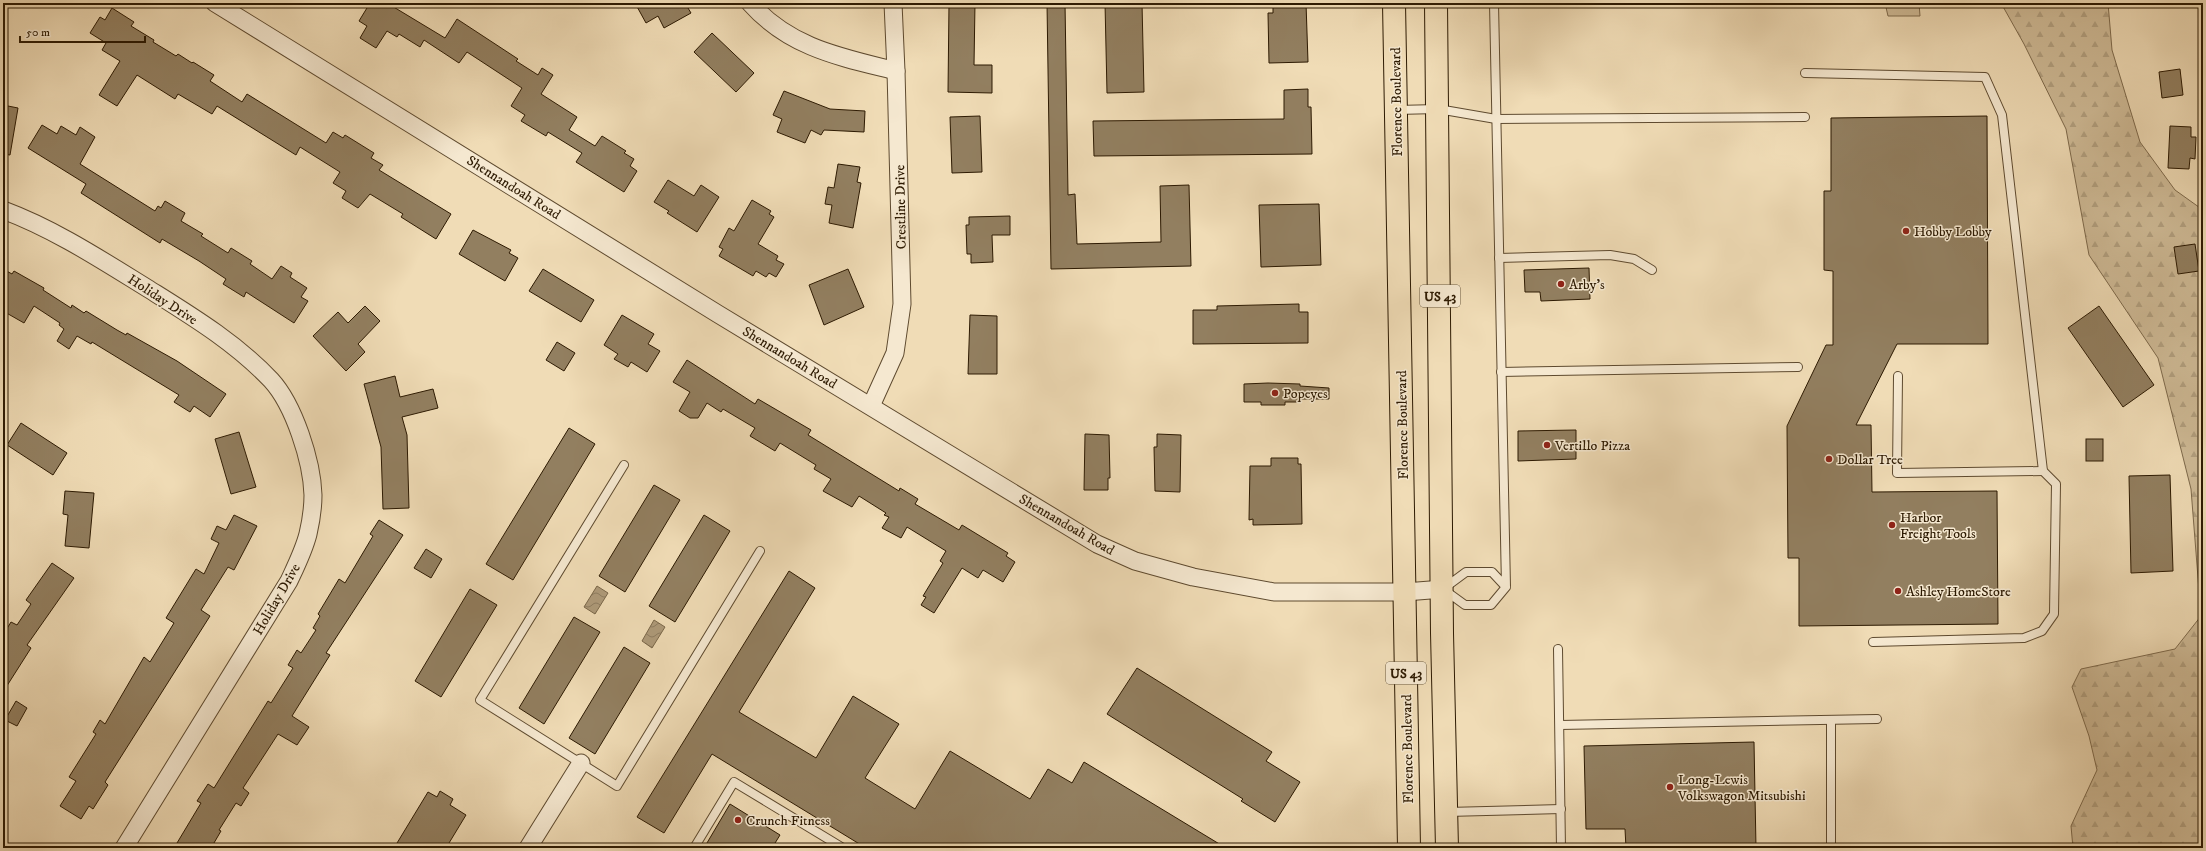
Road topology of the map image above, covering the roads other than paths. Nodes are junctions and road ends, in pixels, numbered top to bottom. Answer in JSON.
{"nodes":[{"id":1,"x":215,"y":3,"type":"edge"},
{"id":2,"x":750,"y":3,"type":"edge"},
{"id":3,"x":893,"y":3,"type":"edge"},
{"id":4,"x":1394,"y":3,"type":"edge"},
{"id":5,"x":1436,"y":3,"type":"edge"},
{"id":6,"x":1494,"y":3,"type":"edge"},
{"id":7,"x":896,"y":71,"type":"junction"},
{"id":8,"x":1805,"y":73,"type":"dead end"},
{"id":9,"x":1438,"y":109,"type":"junction"},
{"id":10,"x":1396,"y":110,"type":"junction"},
{"id":11,"x":1805,"y":117,"type":"dead end"},
{"id":12,"x":1496,"y":119,"type":"junction"},
{"id":13,"x":3,"y":210,"type":"edge"},
{"id":14,"x":1499,"y":258,"type":"junction"},
{"id":15,"x":1652,"y":270,"type":"dead end"},
{"id":16,"x":1798,"y":367,"type":"dead end"},
{"id":17,"x":1501,"y":372,"type":"junction"},
{"id":18,"x":1898,"y":376,"type":"dead end"},
{"id":19,"x":870,"y":406,"type":"junction"},
{"id":20,"x":624,"y":465,"type":"dead end"},
{"id":21,"x":2043,"y":471,"type":"junction"},
{"id":22,"x":760,"y":551,"type":"dead end"},
{"id":23,"x":1506,"y":587,"type":"junction"},
{"id":24,"x":1443,"y":589,"type":"junction"},
{"id":25,"x":1405,"y":592,"type":"junction"},
{"id":26,"x":1873,"y":642,"type":"dead end"},
{"id":27,"x":1558,"y":649,"type":"dead end"},
{"id":28,"x":1877,"y":719,"type":"dead end"},
{"id":29,"x":1831,"y":720,"type":"junction"},
{"id":30,"x":1560,"y":725,"type":"junction"},
{"id":31,"x":581,"y":763,"type":"junction"},
{"id":32,"x":1561,"y":808,"type":"junction"},
{"id":33,"x":1446,"y":812,"type":"junction"},
{"id":34,"x":124,"y":848,"type":"edge"},
{"id":35,"x":528,"y":848,"type":"edge"},
{"id":36,"x":694,"y":848,"type":"edge"},
{"id":37,"x":843,"y":848,"type":"edge"},
{"id":38,"x":1409,"y":848,"type":"edge"},
{"id":39,"x":1447,"y":848,"type":"edge"},
{"id":40,"x":1561,"y":848,"type":"edge"},
{"id":41,"x":1831,"y":848,"type":"edge"}],
"edges":[{"from":1,"to":19,"type":"street","name":"Shennandoah Road"},
{"from":2,"to":7,"type":"street"},
{"from":3,"to":7,"type":"street","name":"Crestline Drive"},
{"from":4,"to":10,"type":"highway","name":"Florence Boulevard","number":"US 43"},
{"from":5,"to":9,"type":"highway","number":"US 43"},
{"from":6,"to":12,"type":"lane"},
{"from":7,"to":19,"type":"street","name":"Crestline Drive"},
{"from":8,"to":21,"type":"lane"},
{"from":9,"to":10,"type":"lane"},
{"from":9,"to":12,"type":"lane"},
{"from":9,"to":24,"type":"highway","number":"US 43"},
{"from":10,"to":25,"type":"highway","name":"Florence Boulevard","number":"US 43"},
{"from":11,"to":12,"type":"lane"},
{"from":12,"to":14,"type":"lane"},
{"from":13,"to":34,"type":"street","name":"Holiday Drive"},
{"from":14,"to":15,"type":"lane"},
{"from":14,"to":17,"type":"lane"},
{"from":16,"to":17,"type":"lane"},
{"from":17,"to":23,"type":"lane"},
{"from":18,"to":21,"type":"lane"},
{"from":19,"to":25,"type":"street","name":"Shennandoah Road"},
{"from":20,"to":31,"type":"lane"},
{"from":21,"to":26,"type":"lane"},
{"from":22,"to":31,"type":"lane"},
{"from":23,"to":24,"type":"lane"},
{"from":23,"to":24,"type":"lane"},
{"from":24,"to":25,"type":"street","name":"Shennandoah Road"},
{"from":24,"to":33,"type":"highway","number":"US 43"},
{"from":25,"to":38,"type":"highway","name":"Florence Boulevard","number":"US 43"},
{"from":27,"to":30,"type":"lane"},
{"from":28,"to":29,"type":"lane"},
{"from":29,"to":30,"type":"lane"},
{"from":29,"to":41,"type":"lane"},
{"from":30,"to":32,"type":"lane"},
{"from":31,"to":35,"type":"street"},
{"from":32,"to":33,"type":"lane"},
{"from":32,"to":40,"type":"lane"},
{"from":33,"to":39,"type":"highway","number":"US 43"},
{"from":36,"to":37,"type":"lane"}]}
